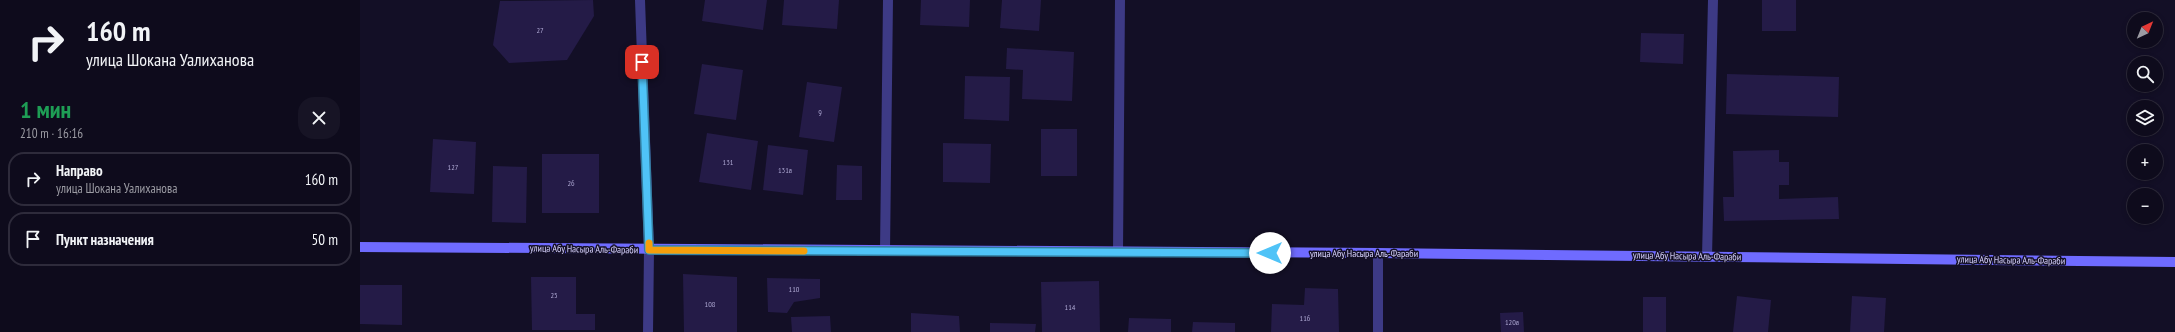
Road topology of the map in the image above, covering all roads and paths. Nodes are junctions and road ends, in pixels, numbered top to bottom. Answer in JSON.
{"nodes":[{"id":1,"x":640,"y":0,"type":"edge"},
{"id":2,"x":888,"y":0,"type":"edge"},
{"id":3,"x":1120,"y":0,"type":"edge"},
{"id":4,"x":1713,"y":0,"type":"edge"},
{"id":5,"x":360,"y":247,"type":"edge"},
{"id":6,"x":649,"y":250,"type":"junction"},
{"id":7,"x":885,"y":251,"type":"junction"},
{"id":8,"x":1118,"y":252,"type":"junction"},
{"id":9,"x":1378,"y":253,"type":"junction"},
{"id":10,"x":1707,"y":257,"type":"junction"},
{"id":11,"x":2175,"y":262,"type":"edge"},
{"id":12,"x":648,"y":332,"type":"edge"},
{"id":13,"x":1378,"y":332,"type":"edge"}],
"edges":[{"from":1,"to":6,"type":"street"},
{"from":2,"to":7,"type":"street"},
{"from":3,"to":8,"type":"street"},
{"from":4,"to":10,"type":"street"},
{"from":5,"to":6,"type":"street","name":"улица Абу Насыра Аль-Фараби"},
{"from":6,"to":7,"type":"street","name":"улица Абу Насыра Аль-Фараби"},
{"from":6,"to":12,"type":"street"},
{"from":7,"to":8,"type":"street","name":"улица Абу Насыра Аль-Фараби"},
{"from":8,"to":9,"type":"street","name":"улица Абу Насыра Аль-Фараби"},
{"from":9,"to":10,"type":"street","name":"улица Абу Насыра Аль-Фараби"},
{"from":9,"to":13,"type":"street"},
{"from":10,"to":11,"type":"street","name":"улица Абу Насыра Аль-Фараби"}]}
